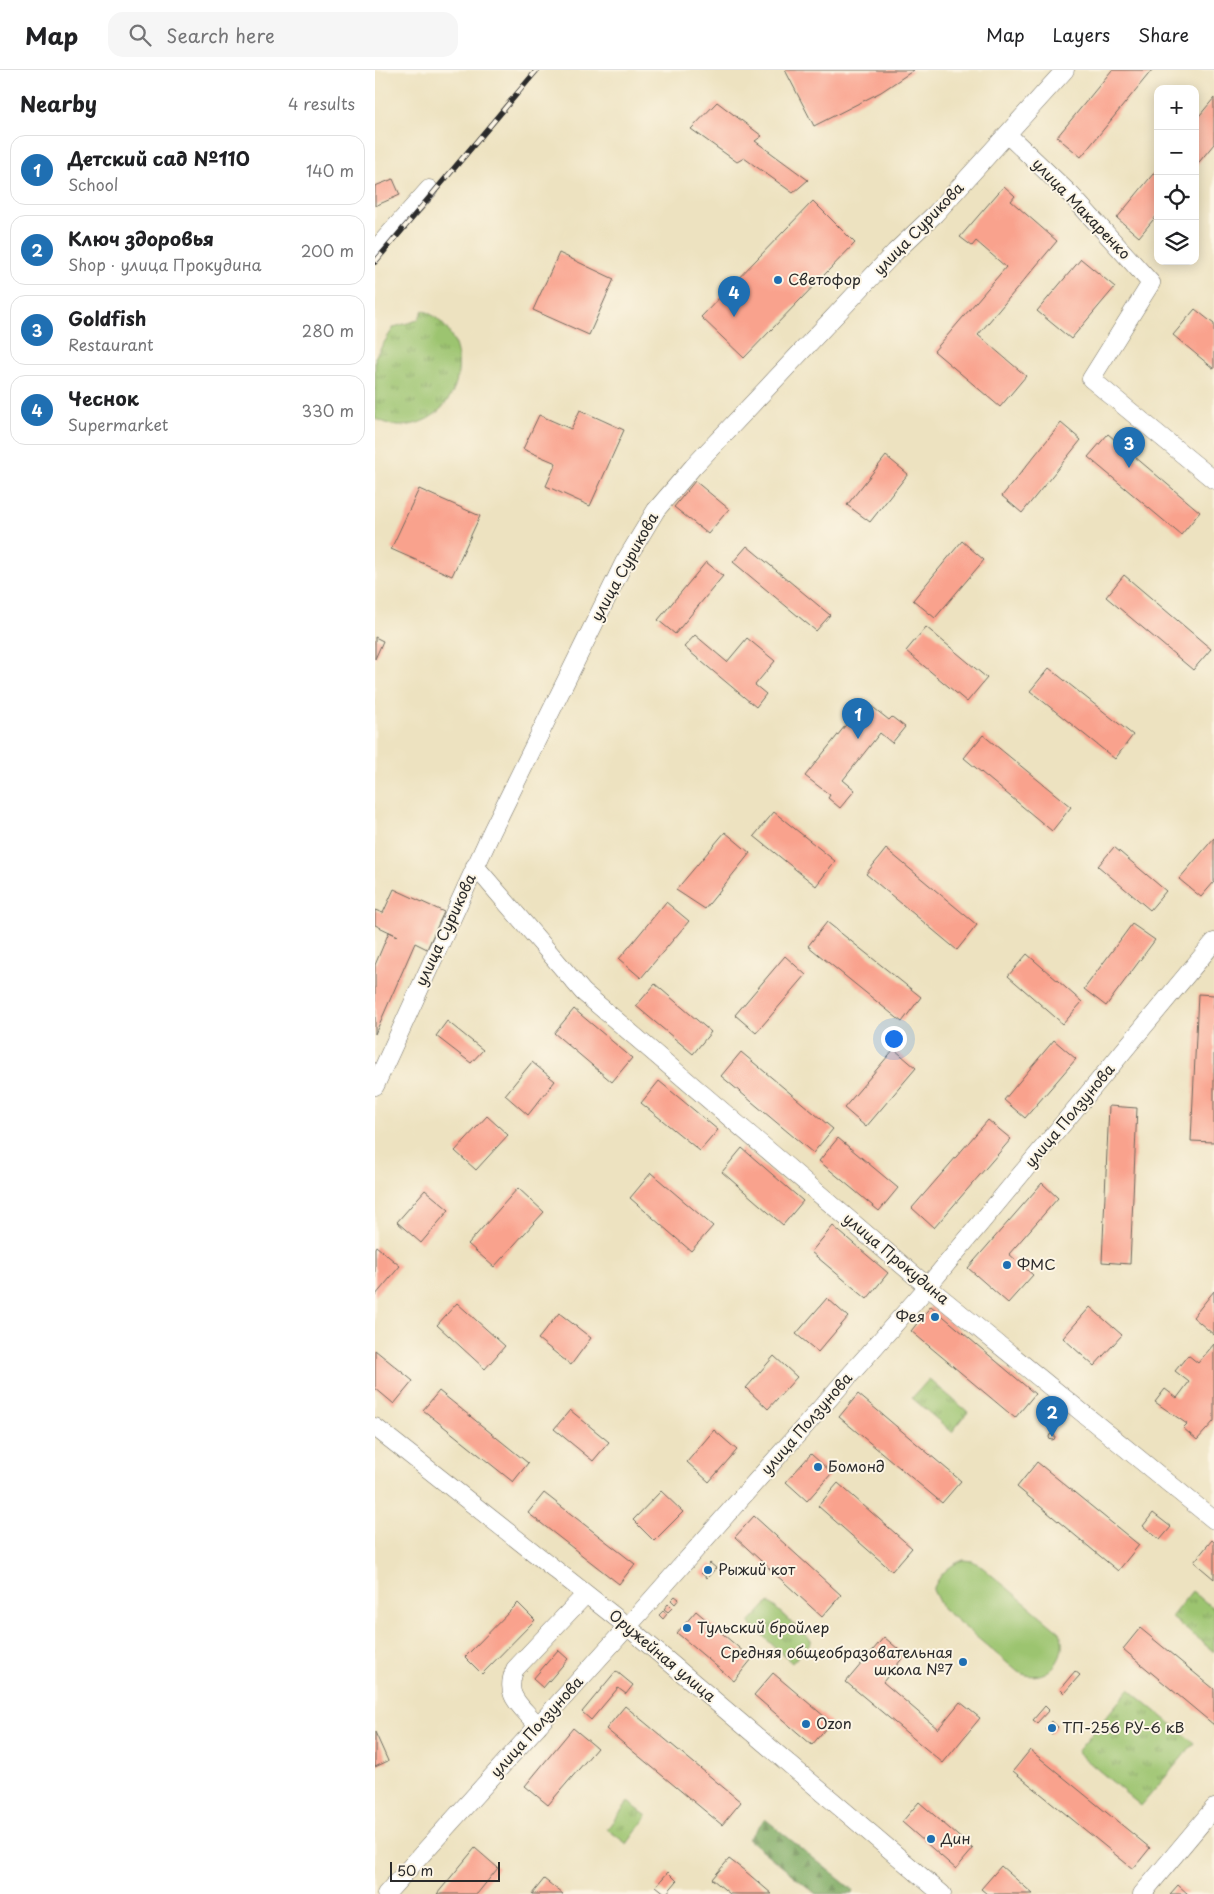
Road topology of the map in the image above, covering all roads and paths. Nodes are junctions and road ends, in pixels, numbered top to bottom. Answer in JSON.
{"nodes":[{"id":1,"x":1065,"y":70,"type":"edge"},
{"id":2,"x":1008,"y":135,"type":"junction"},
{"id":3,"x":429,"y":189,"type":"dead end"},
{"id":4,"x":375,"y":250,"type":"edge"},
{"id":5,"x":1214,"y":480,"type":"edge"},
{"id":6,"x":475,"y":866,"type":"junction"},
{"id":7,"x":1214,"y":942,"type":"edge"},
{"id":8,"x":375,"y":1086,"type":"edge"},
{"id":9,"x":927,"y":1287,"type":"junction"},
{"id":10,"x":375,"y":1427,"type":"edge"},
{"id":11,"x":1214,"y":1520,"type":"edge"},
{"id":12,"x":586,"y":1594,"type":"junction"},
{"id":13,"x":628,"y":1627,"type":"junction"},
{"id":14,"x":538,"y":1726,"type":"junction"},
{"id":15,"x":1214,"y":1808,"type":"edge"},
{"id":16,"x":386,"y":1894,"type":"edge"},
{"id":17,"x":942,"y":1894,"type":"edge"},
{"id":18,"x":1142,"y":1894,"type":"edge"}],
"edges":[{"from":1,"to":2,"type":"street","name":"улица Сурикова"},
{"from":2,"to":5,"type":"street","name":"улица Макаренко"},
{"from":2,"to":6,"type":"street","name":"улица Сурикова"},
{"from":3,"to":4,"type":"street"},
{"from":6,"to":8,"type":"street","name":"улица Сурикова"},
{"from":6,"to":9,"type":"street","name":"улица Прокудина"},
{"from":7,"to":9,"type":"street","name":"улица Ползунова"},
{"from":9,"to":11,"type":"street","name":"улица Прокудина"},
{"from":9,"to":13,"type":"street","name":"улица Ползунова"},
{"from":10,"to":12,"type":"street","name":"Оружейная улица"},
{"from":12,"to":13,"type":"street","name":"Оружейная улица"},
{"from":12,"to":14,"type":"street"},
{"from":13,"to":14,"type":"street","name":"улица Ползунова"},
{"from":13,"to":17,"type":"street","name":"Оружейная улица"},
{"from":14,"to":16,"type":"street","name":"улица Ползунова"},
{"from":15,"to":18,"type":"street"}]}
